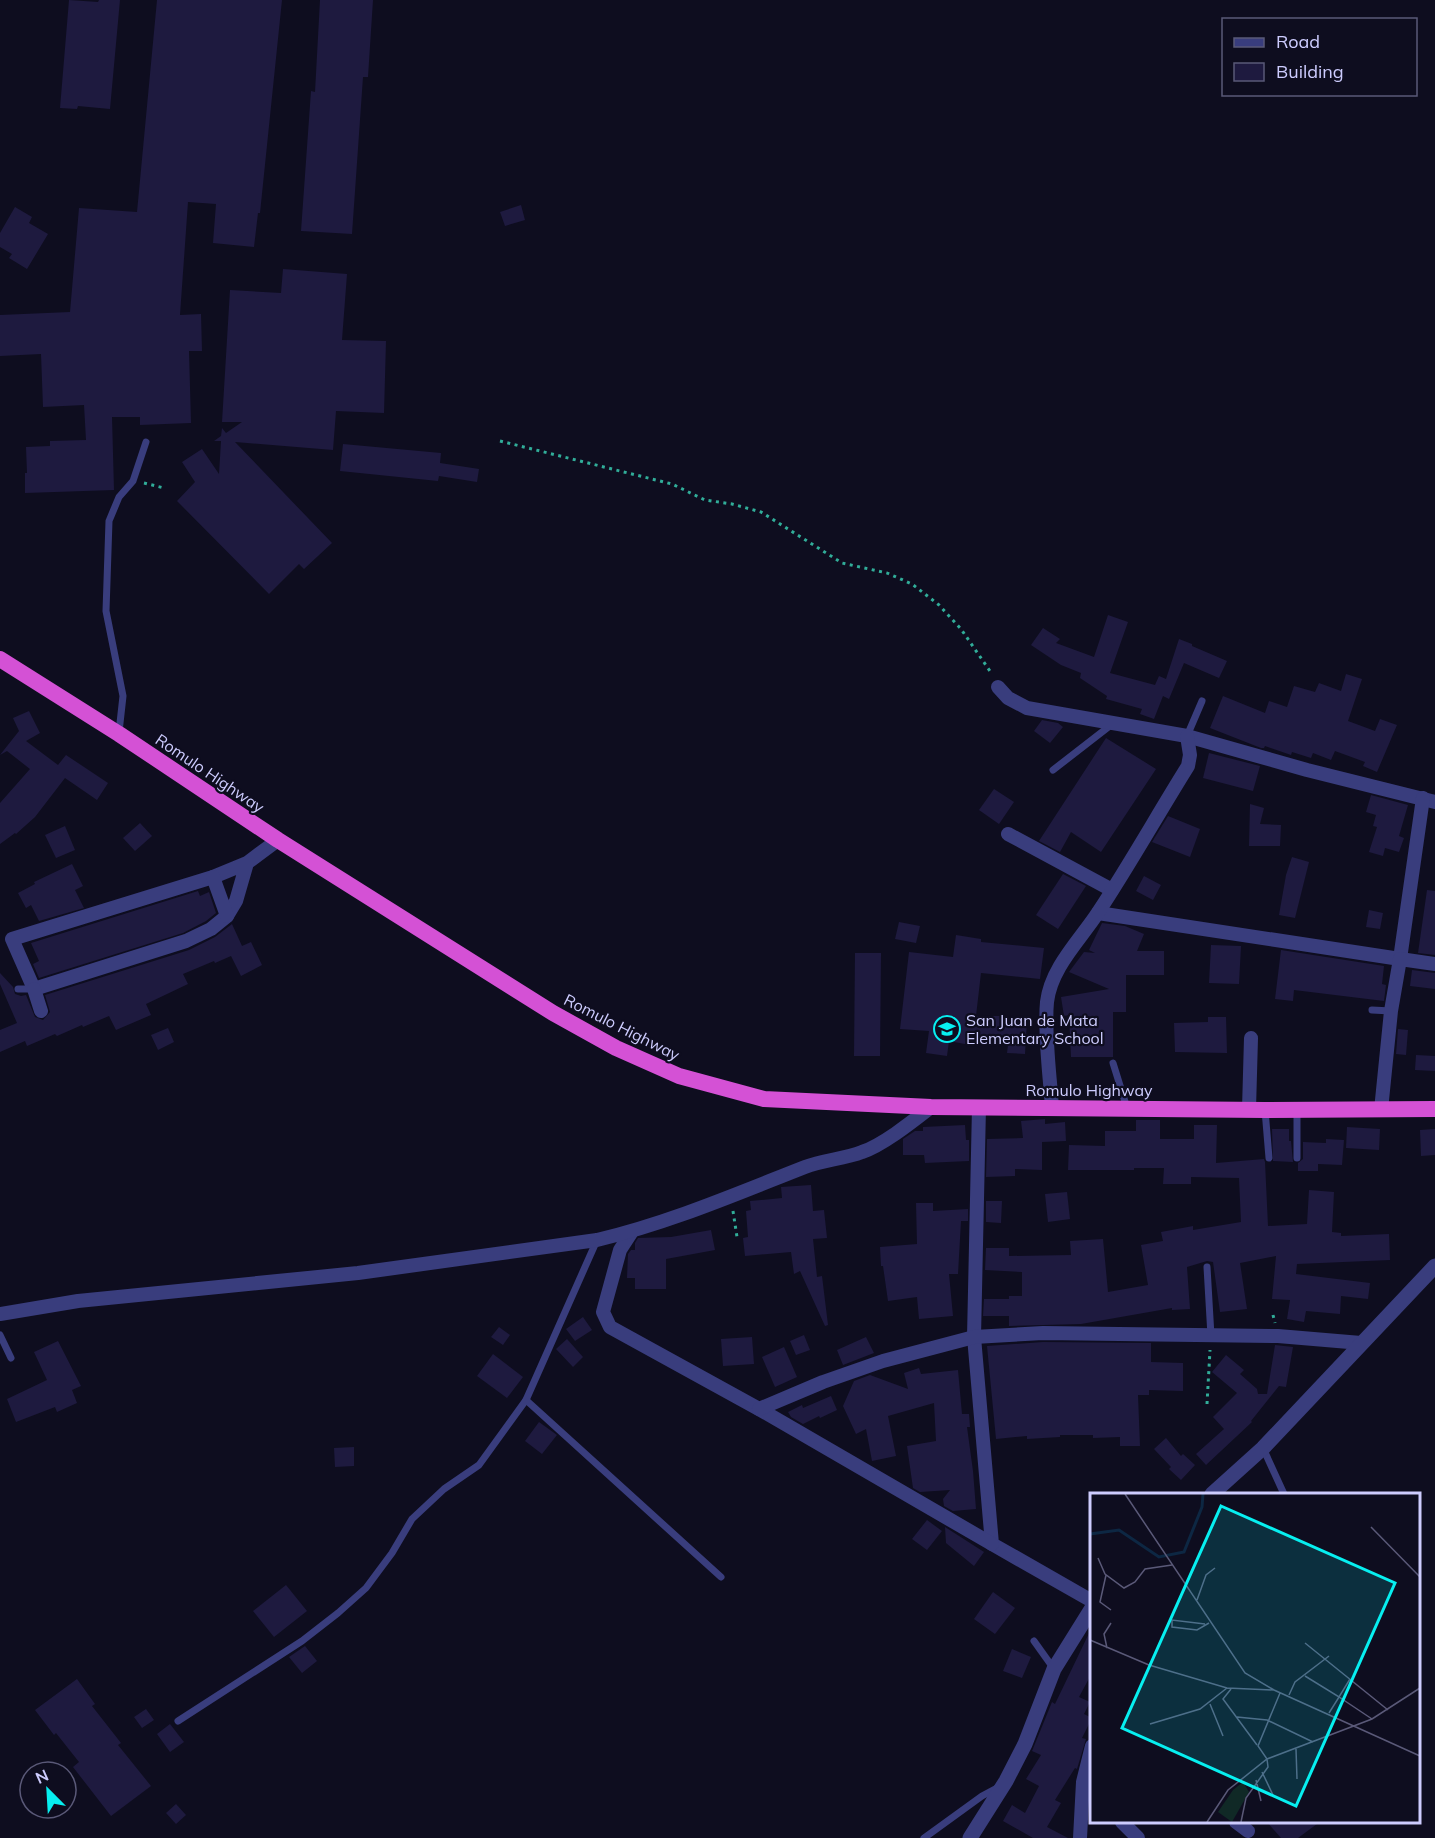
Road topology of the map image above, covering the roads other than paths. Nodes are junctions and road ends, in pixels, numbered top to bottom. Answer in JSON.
{"nodes":[{"id":1,"x":146,"y":442,"type":"dead end"},
{"id":2,"x":0,"y":659,"type":"edge"},
{"id":3,"x":998,"y":687,"type":"road end"},
{"id":4,"x":1202,"y":701,"type":"dead end"},
{"id":5,"x":1113,"y":723,"type":"junction"},
{"id":6,"x":119,"y":734,"type":"junction"},
{"id":7,"x":1187,"y":736,"type":"junction"},
{"id":8,"x":1053,"y":770,"type":"dead end"},
{"id":9,"x":1429,"y":800,"type":"edge"},
{"id":10,"x":1008,"y":834,"type":"dead end"},
{"id":11,"x":278,"y":840,"type":"junction"},
{"id":12,"x":247,"y":863,"type":"junction"},
{"id":13,"x":213,"y":876,"type":"junction"},
{"id":14,"x":1112,"y":890,"type":"junction"},
{"id":15,"x":1098,"y":913,"type":"junction"},
{"id":16,"x":227,"y":916,"type":"junction"},
{"id":17,"x":1400,"y":959,"type":"junction"},
{"id":18,"x":1435,"y":964,"type":"edge"},
{"id":19,"x":18,"y":989,"type":"dead end"},
{"id":20,"x":34,"y":989,"type":"junction"},
{"id":21,"x":1372,"y":1010,"type":"dead end"},
{"id":22,"x":42,"y":1011,"type":"dead end"},
{"id":23,"x":1391,"y":1011,"type":"junction"},
{"id":24,"x":1251,"y":1038,"type":"dead end"},
{"id":25,"x":1113,"y":1063,"type":"dead end"},
{"id":26,"x":931,"y":1107,"type":"junction"},
{"id":27,"x":979,"y":1107,"type":"junction"},
{"id":28,"x":1052,"y":1107,"type":"junction"},
{"id":29,"x":1127,"y":1108,"type":"junction"},
{"id":30,"x":1435,"y":1109,"type":"edge"},
{"id":31,"x":1257,"y":1110,"type":"junction"},
{"id":32,"x":1297,"y":1110,"type":"junction"},
{"id":33,"x":1381,"y":1110,"type":"junction"},
{"id":34,"x":1269,"y":1158,"type":"dead end"},
{"id":35,"x":1297,"y":1158,"type":"dead end"},
{"id":36,"x":631,"y":1233,"type":"junction"},
{"id":37,"x":597,"y":1240,"type":"junction"},
{"id":38,"x":1435,"y":1266,"type":"edge"},
{"id":39,"x":1207,"y":1267,"type":"dead end"},
{"id":40,"x":0,"y":1314,"type":"edge"},
{"id":41,"x":0,"y":1335,"type":"edge"},
{"id":42,"x":1211,"y":1336,"type":"junction"},
{"id":43,"x":974,"y":1337,"type":"junction"},
{"id":44,"x":1361,"y":1342,"type":"junction"},
{"id":45,"x":11,"y":1358,"type":"dead end"},
{"id":46,"x":526,"y":1400,"type":"junction"},
{"id":47,"x":759,"y":1409,"type":"junction"},
{"id":48,"x":1263,"y":1448,"type":"junction"},
{"id":49,"x":1213,"y":1493,"type":"edge"},
{"id":50,"x":1284,"y":1493,"type":"edge"},
{"id":51,"x":992,"y":1544,"type":"junction"},
{"id":52,"x":721,"y":1577,"type":"dead end"},
{"id":53,"x":1090,"y":1600,"type":"edge"},
{"id":54,"x":1090,"y":1611,"type":"edge"},
{"id":55,"x":1034,"y":1641,"type":"dead end"},
{"id":56,"x":1054,"y":1669,"type":"junction"},
{"id":57,"x":178,"y":1721,"type":"dead end"},
{"id":58,"x":1090,"y":1762,"type":"edge"},
{"id":59,"x":1006,"y":1781,"type":"junction"},
{"id":60,"x":1087,"y":1786,"type":"edge"},
{"id":61,"x":1124,"y":1823,"type":"edge"},
{"id":62,"x":1238,"y":1823,"type":"edge"},
{"id":63,"x":1248,"y":1831,"type":"dead end"},
{"id":64,"x":924,"y":1838,"type":"edge"},
{"id":65,"x":970,"y":1838,"type":"edge"},
{"id":66,"x":1080,"y":1838,"type":"edge"},
{"id":67,"x":1138,"y":1838,"type":"edge"}],
"edges":[{"from":1,"to":6,"type":"lane"},
{"from":2,"to":6,"type":"highway","name":"Romulo Highway"},
{"from":3,"to":5,"type":"street"},
{"from":4,"to":7,"type":"lane"},
{"from":5,"to":7,"type":"street"},
{"from":5,"to":8,"type":"lane"},
{"from":6,"to":11,"type":"highway","name":"Romulo Highway"},
{"from":7,"to":9,"type":"street"},
{"from":7,"to":14,"type":"street"},
{"from":9,"to":17,"type":"street"},
{"from":10,"to":14,"type":"street"},
{"from":11,"to":12,"type":"street"},
{"from":11,"to":26,"type":"highway","name":"Romulo Highway"},
{"from":12,"to":13,"type":"street"},
{"from":12,"to":16,"type":"street"},
{"from":13,"to":16,"type":"street"},
{"from":13,"to":20,"type":"street"},
{"from":14,"to":15,"type":"street"},
{"from":15,"to":17,"type":"street"},
{"from":15,"to":28,"type":"street"},
{"from":16,"to":20,"type":"street"},
{"from":17,"to":18,"type":"street"},
{"from":17,"to":23,"type":"street"},
{"from":19,"to":20,"type":"lane"},
{"from":20,"to":22,"type":"street"},
{"from":21,"to":23,"type":"lane"},
{"from":23,"to":33,"type":"street"},
{"from":24,"to":31,"type":"street"},
{"from":25,"to":29,"type":"lane"},
{"from":26,"to":27,"type":"highway","name":"Romulo Highway"},
{"from":26,"to":36,"type":"street"},
{"from":27,"to":28,"type":"highway","name":"Romulo Highway"},
{"from":27,"to":43,"type":"street"},
{"from":28,"to":29,"type":"highway","name":"Romulo Highway"},
{"from":29,"to":31,"type":"highway","name":"Romulo Highway"},
{"from":30,"to":33,"type":"highway","name":"Romulo Highway"},
{"from":31,"to":32,"type":"highway","name":"Romulo Highway"},
{"from":31,"to":34,"type":"lane"},
{"from":32,"to":33,"type":"highway","name":"Romulo Highway"},
{"from":32,"to":35,"type":"lane"},
{"from":36,"to":37,"type":"street"},
{"from":36,"to":47,"type":"street"},
{"from":37,"to":40,"type":"street"},
{"from":37,"to":46,"type":"lane"},
{"from":38,"to":44,"type":"street"},
{"from":39,"to":42,"type":"lane"},
{"from":41,"to":45,"type":"lane"},
{"from":42,"to":43,"type":"street"},
{"from":42,"to":44,"type":"street"},
{"from":43,"to":47,"type":"street"},
{"from":43,"to":51,"type":"street"},
{"from":44,"to":48,"type":"street"},
{"from":46,"to":52,"type":"lane"},
{"from":46,"to":57,"type":"lane"},
{"from":47,"to":51,"type":"street"},
{"from":48,"to":49,"type":"street"},
{"from":48,"to":50,"type":"lane"},
{"from":51,"to":53,"type":"street"},
{"from":54,"to":56,"type":"street"},
{"from":55,"to":56,"type":"lane"},
{"from":56,"to":59,"type":"street"},
{"from":58,"to":60,"type":"street"},
{"from":59,"to":64,"type":"lane"},
{"from":59,"to":65,"type":"street"},
{"from":60,"to":66,"type":"street"},
{"from":61,"to":67,"type":"street"},
{"from":62,"to":63,"type":"street"}]}
